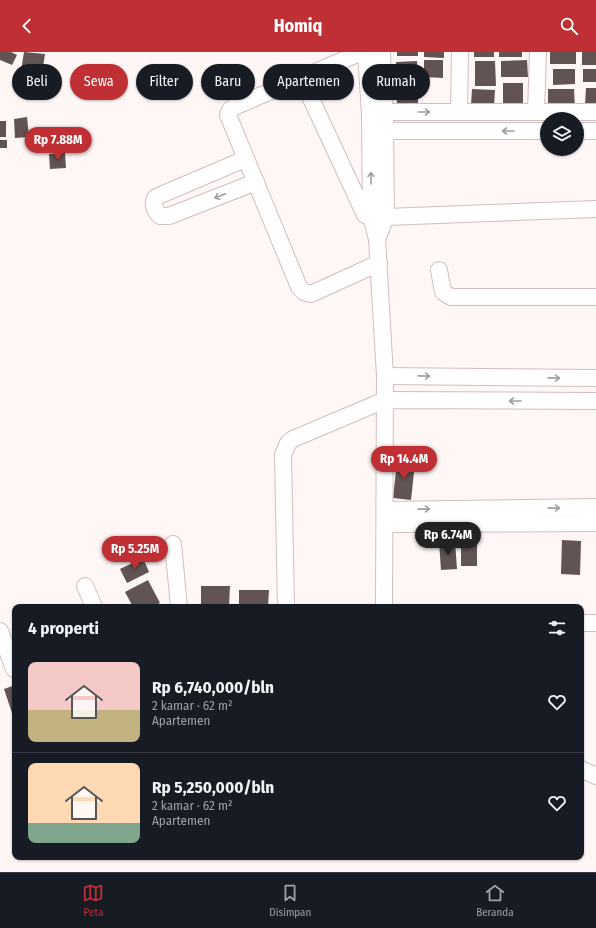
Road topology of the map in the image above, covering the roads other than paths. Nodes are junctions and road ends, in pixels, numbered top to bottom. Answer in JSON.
{"nodes":[{"id":1,"x":362,"y":52,"type":"edge"},
{"id":2,"x":366,"y":52,"type":"edge"},
{"id":3,"x":382,"y":52,"type":"edge"},
{"id":4,"x":460,"y":52,"type":"edge"},
{"id":5,"x":538,"y":52,"type":"edge"},
{"id":6,"x":333,"y":64,"type":"edge"},
{"id":7,"x":263,"y":94,"type":"edge"},
{"id":8,"x":312,"y":100,"type":"edge"},
{"id":9,"x":536,"y":111,"type":"junction"},
{"id":10,"x":385,"y":112,"type":"junction"},
{"id":11,"x":459,"y":112,"type":"junction"},
{"id":12,"x":596,"y":112,"type":"edge"},
{"id":13,"x":385,"y":131,"type":"junction"},
{"id":14,"x":540,"y":131,"type":"edge"},
{"id":15,"x":584,"y":131,"type":"edge"},
{"id":16,"x":596,"y":131,"type":"edge"},
{"id":17,"x":245,"y":159,"type":"junction"},
{"id":18,"x":256,"y":182,"type":"junction"},
{"id":19,"x":596,"y":209,"type":"edge"},
{"id":20,"x":379,"y":217,"type":"junction"},
{"id":21,"x":379,"y":263,"type":"junction"},
{"id":22,"x":439,"y":270,"type":"dead end"},
{"id":23,"x":596,"y":297,"type":"edge"},
{"id":24,"x":385,"y":376,"type":"junction"},
{"id":25,"x":596,"y":378,"type":"edge"},
{"id":26,"x":385,"y":400,"type":"junction"},
{"id":27,"x":596,"y":401,"type":"edge"},
{"id":28,"x":596,"y":507,"type":"edge"},
{"id":29,"x":385,"y":517,"type":"junction"},
{"id":30,"x":596,"y":523,"type":"edge"},
{"id":31,"x":173,"y":544,"type":"dead end"},
{"id":32,"x":85,"y":586,"type":"dead end"},
{"id":33,"x":93,"y":604,"type":"edge"},
{"id":34,"x":179,"y":604,"type":"edge"},
{"id":35,"x":286,"y":604,"type":"edge"},
{"id":36,"x":384,"y":604,"type":"edge"},
{"id":37,"x":584,"y":623,"type":"edge"},
{"id":38,"x":596,"y":623,"type":"edge"},
{"id":39,"x":0,"y":631,"type":"edge"},
{"id":40,"x":10,"y":670,"type":"edge"},
{"id":41,"x":584,"y":770,"type":"edge"},
{"id":42,"x":596,"y":776,"type":"edge"}],
"edges":[{"from":1,"to":6,"type":"street"},
{"from":20,"to":2,"type":"street","one_way":true},
{"from":3,"to":10,"type":"street"},
{"from":4,"to":11,"type":"street"},
{"from":5,"to":9,"type":"street"},
{"from":7,"to":17,"type":"street"},
{"from":8,"to":20,"type":"street"},
{"from":9,"to":11,"type":"street"},
{"from":9,"to":12,"type":"street"},
{"from":10,"to":11,"type":"street","one_way":true},
{"from":10,"to":13,"type":"street"},
{"from":14,"to":13,"type":"street","one_way":true},
{"from":13,"to":20,"type":"street"},
{"from":15,"to":16,"type":"street"},
{"from":17,"to":18,"type":"street"},
{"from":18,"to":17,"type":"street","one_way":true},
{"from":18,"to":21,"type":"street"},
{"from":19,"to":20,"type":"street"},
{"from":20,"to":21,"type":"street"},
{"from":21,"to":24,"type":"street"},
{"from":22,"to":23,"type":"street"},
{"from":24,"to":25,"type":"street","one_way":true},
{"from":24,"to":26,"type":"street"},
{"from":27,"to":26,"type":"street","one_way":true},
{"from":26,"to":29,"type":"street"},
{"from":26,"to":35,"type":"street"},
{"from":29,"to":28,"type":"street","one_way":true},
{"from":29,"to":30,"type":"street"},
{"from":29,"to":36,"type":"street"},
{"from":31,"to":34,"type":"street"},
{"from":32,"to":33,"type":"street"},
{"from":37,"to":38,"type":"street"},
{"from":39,"to":40,"type":"street"},
{"from":41,"to":42,"type":"street"}]}
